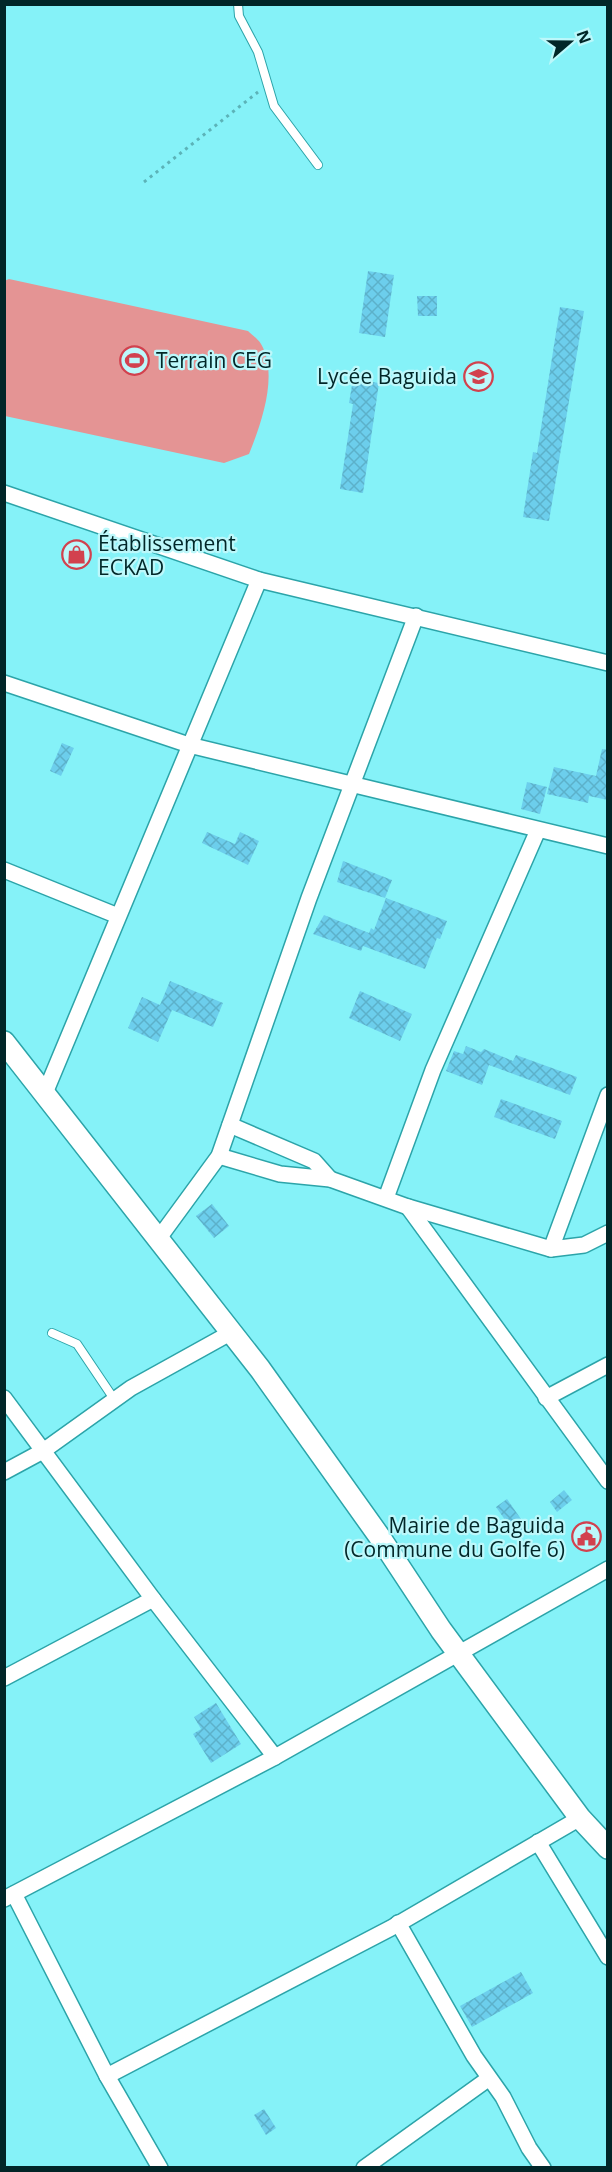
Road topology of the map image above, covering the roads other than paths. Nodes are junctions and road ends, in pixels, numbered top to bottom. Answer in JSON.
{"nodes":[{"id":1,"x":238,"y":4,"type":"edge"},
{"id":2,"x":318,"y":165,"type":"dead end"},
{"id":3,"x":4,"y":493,"type":"edge"},
{"id":4,"x":259,"y":580,"type":"junction"},
{"id":5,"x":416,"y":616,"type":"junction"},
{"id":6,"x":608,"y":663,"type":"edge"},
{"id":7,"x":4,"y":683,"type":"edge"},
{"id":8,"x":189,"y":745,"type":"junction"},
{"id":9,"x":353,"y":783,"type":"junction"},
{"id":10,"x":538,"y":830,"type":"junction"},
{"id":11,"x":608,"y":846,"type":"edge"},
{"id":12,"x":4,"y":870,"type":"edge"},
{"id":13,"x":118,"y":916,"type":"junction"},
{"id":14,"x":4,"y":1042,"type":"edge"},
{"id":15,"x":45,"y":1093,"type":"junction"},
{"id":16,"x":608,"y":1095,"type":"edge"},
{"id":17,"x":230,"y":1125,"type":"junction"},
{"id":18,"x":219,"y":1156,"type":"junction"},
{"id":19,"x":330,"y":1179,"type":"junction"},
{"id":20,"x":386,"y":1198,"type":"junction"},
{"id":21,"x":408,"y":1208,"type":"junction"},
{"id":22,"x":608,"y":1233,"type":"edge"},
{"id":23,"x":159,"y":1238,"type":"junction"},
{"id":24,"x":551,"y":1249,"type":"junction"},
{"id":25,"x":232,"y":1332,"type":"junction"},
{"id":26,"x":52,"y":1333,"type":"dead end"},
{"id":27,"x":608,"y":1365,"type":"edge"},
{"id":28,"x":4,"y":1398,"type":"edge"},
{"id":29,"x":546,"y":1398,"type":"junction"},
{"id":30,"x":114,"y":1399,"type":"junction"},
{"id":31,"x":43,"y":1451,"type":"junction"},
{"id":32,"x":4,"y":1472,"type":"edge"},
{"id":33,"x":608,"y":1482,"type":"edge"},
{"id":34,"x":608,"y":1569,"type":"edge"},
{"id":35,"x":153,"y":1599,"type":"junction"},
{"id":36,"x":458,"y":1653,"type":"junction"},
{"id":37,"x":4,"y":1678,"type":"edge"},
{"id":38,"x":275,"y":1757,"type":"junction"},
{"id":39,"x":580,"y":1818,"type":"junction"},
{"id":40,"x":538,"y":1842,"type":"junction"},
{"id":41,"x":608,"y":1848,"type":"edge"},
{"id":42,"x":9,"y":1897,"type":"edge"},
{"id":43,"x":398,"y":1923,"type":"junction"},
{"id":44,"x":608,"y":1957,"type":"edge"},
{"id":45,"x":107,"y":2076,"type":"junction"},
{"id":46,"x":488,"y":2079,"type":"junction"},
{"id":47,"x":160,"y":2168,"type":"edge"},
{"id":48,"x":364,"y":2168,"type":"edge"},
{"id":49,"x":543,"y":2168,"type":"edge"}],
"edges":[{"from":1,"to":2,"type":"lane"},
{"from":3,"to":4,"type":"street"},
{"from":4,"to":5,"type":"street"},
{"from":4,"to":8,"type":"street"},
{"from":5,"to":6,"type":"street"},
{"from":5,"to":9,"type":"street"},
{"from":7,"to":8,"type":"street"},
{"from":8,"to":9,"type":"street"},
{"from":8,"to":13,"type":"street"},
{"from":9,"to":10,"type":"street"},
{"from":9,"to":17,"type":"street"},
{"from":10,"to":11,"type":"street"},
{"from":10,"to":20,"type":"street"},
{"from":12,"to":13,"type":"street"},
{"from":13,"to":15,"type":"street"},
{"from":14,"to":15,"type":"street"},
{"from":15,"to":23,"type":"street"},
{"from":16,"to":24,"type":"street"},
{"from":17,"to":18,"type":"street"},
{"from":17,"to":19,"type":"street"},
{"from":18,"to":19,"type":"street"},
{"from":18,"to":23,"type":"street"},
{"from":19,"to":20,"type":"street"},
{"from":20,"to":21,"type":"street"},
{"from":21,"to":24,"type":"street"},
{"from":21,"to":29,"type":"street"},
{"from":22,"to":24,"type":"street"},
{"from":23,"to":25,"type":"street"},
{"from":25,"to":30,"type":"street"},
{"from":25,"to":36,"type":"street"},
{"from":26,"to":30,"type":"lane"},
{"from":27,"to":29,"type":"street"},
{"from":28,"to":31,"type":"street"},
{"from":29,"to":33,"type":"street"},
{"from":30,"to":31,"type":"street"},
{"from":31,"to":32,"type":"street"},
{"from":31,"to":35,"type":"street"},
{"from":34,"to":36,"type":"street"},
{"from":35,"to":37,"type":"street"},
{"from":35,"to":38,"type":"street"},
{"from":36,"to":38,"type":"street"},
{"from":36,"to":39,"type":"street"},
{"from":38,"to":42,"type":"street"},
{"from":39,"to":40,"type":"street"},
{"from":39,"to":41,"type":"street"},
{"from":40,"to":43,"type":"street"},
{"from":40,"to":44,"type":"street"},
{"from":42,"to":45,"type":"street"},
{"from":43,"to":45,"type":"street"},
{"from":43,"to":46,"type":"street"},
{"from":45,"to":47,"type":"street"},
{"from":46,"to":48,"type":"street"},
{"from":46,"to":49,"type":"street"}]}
